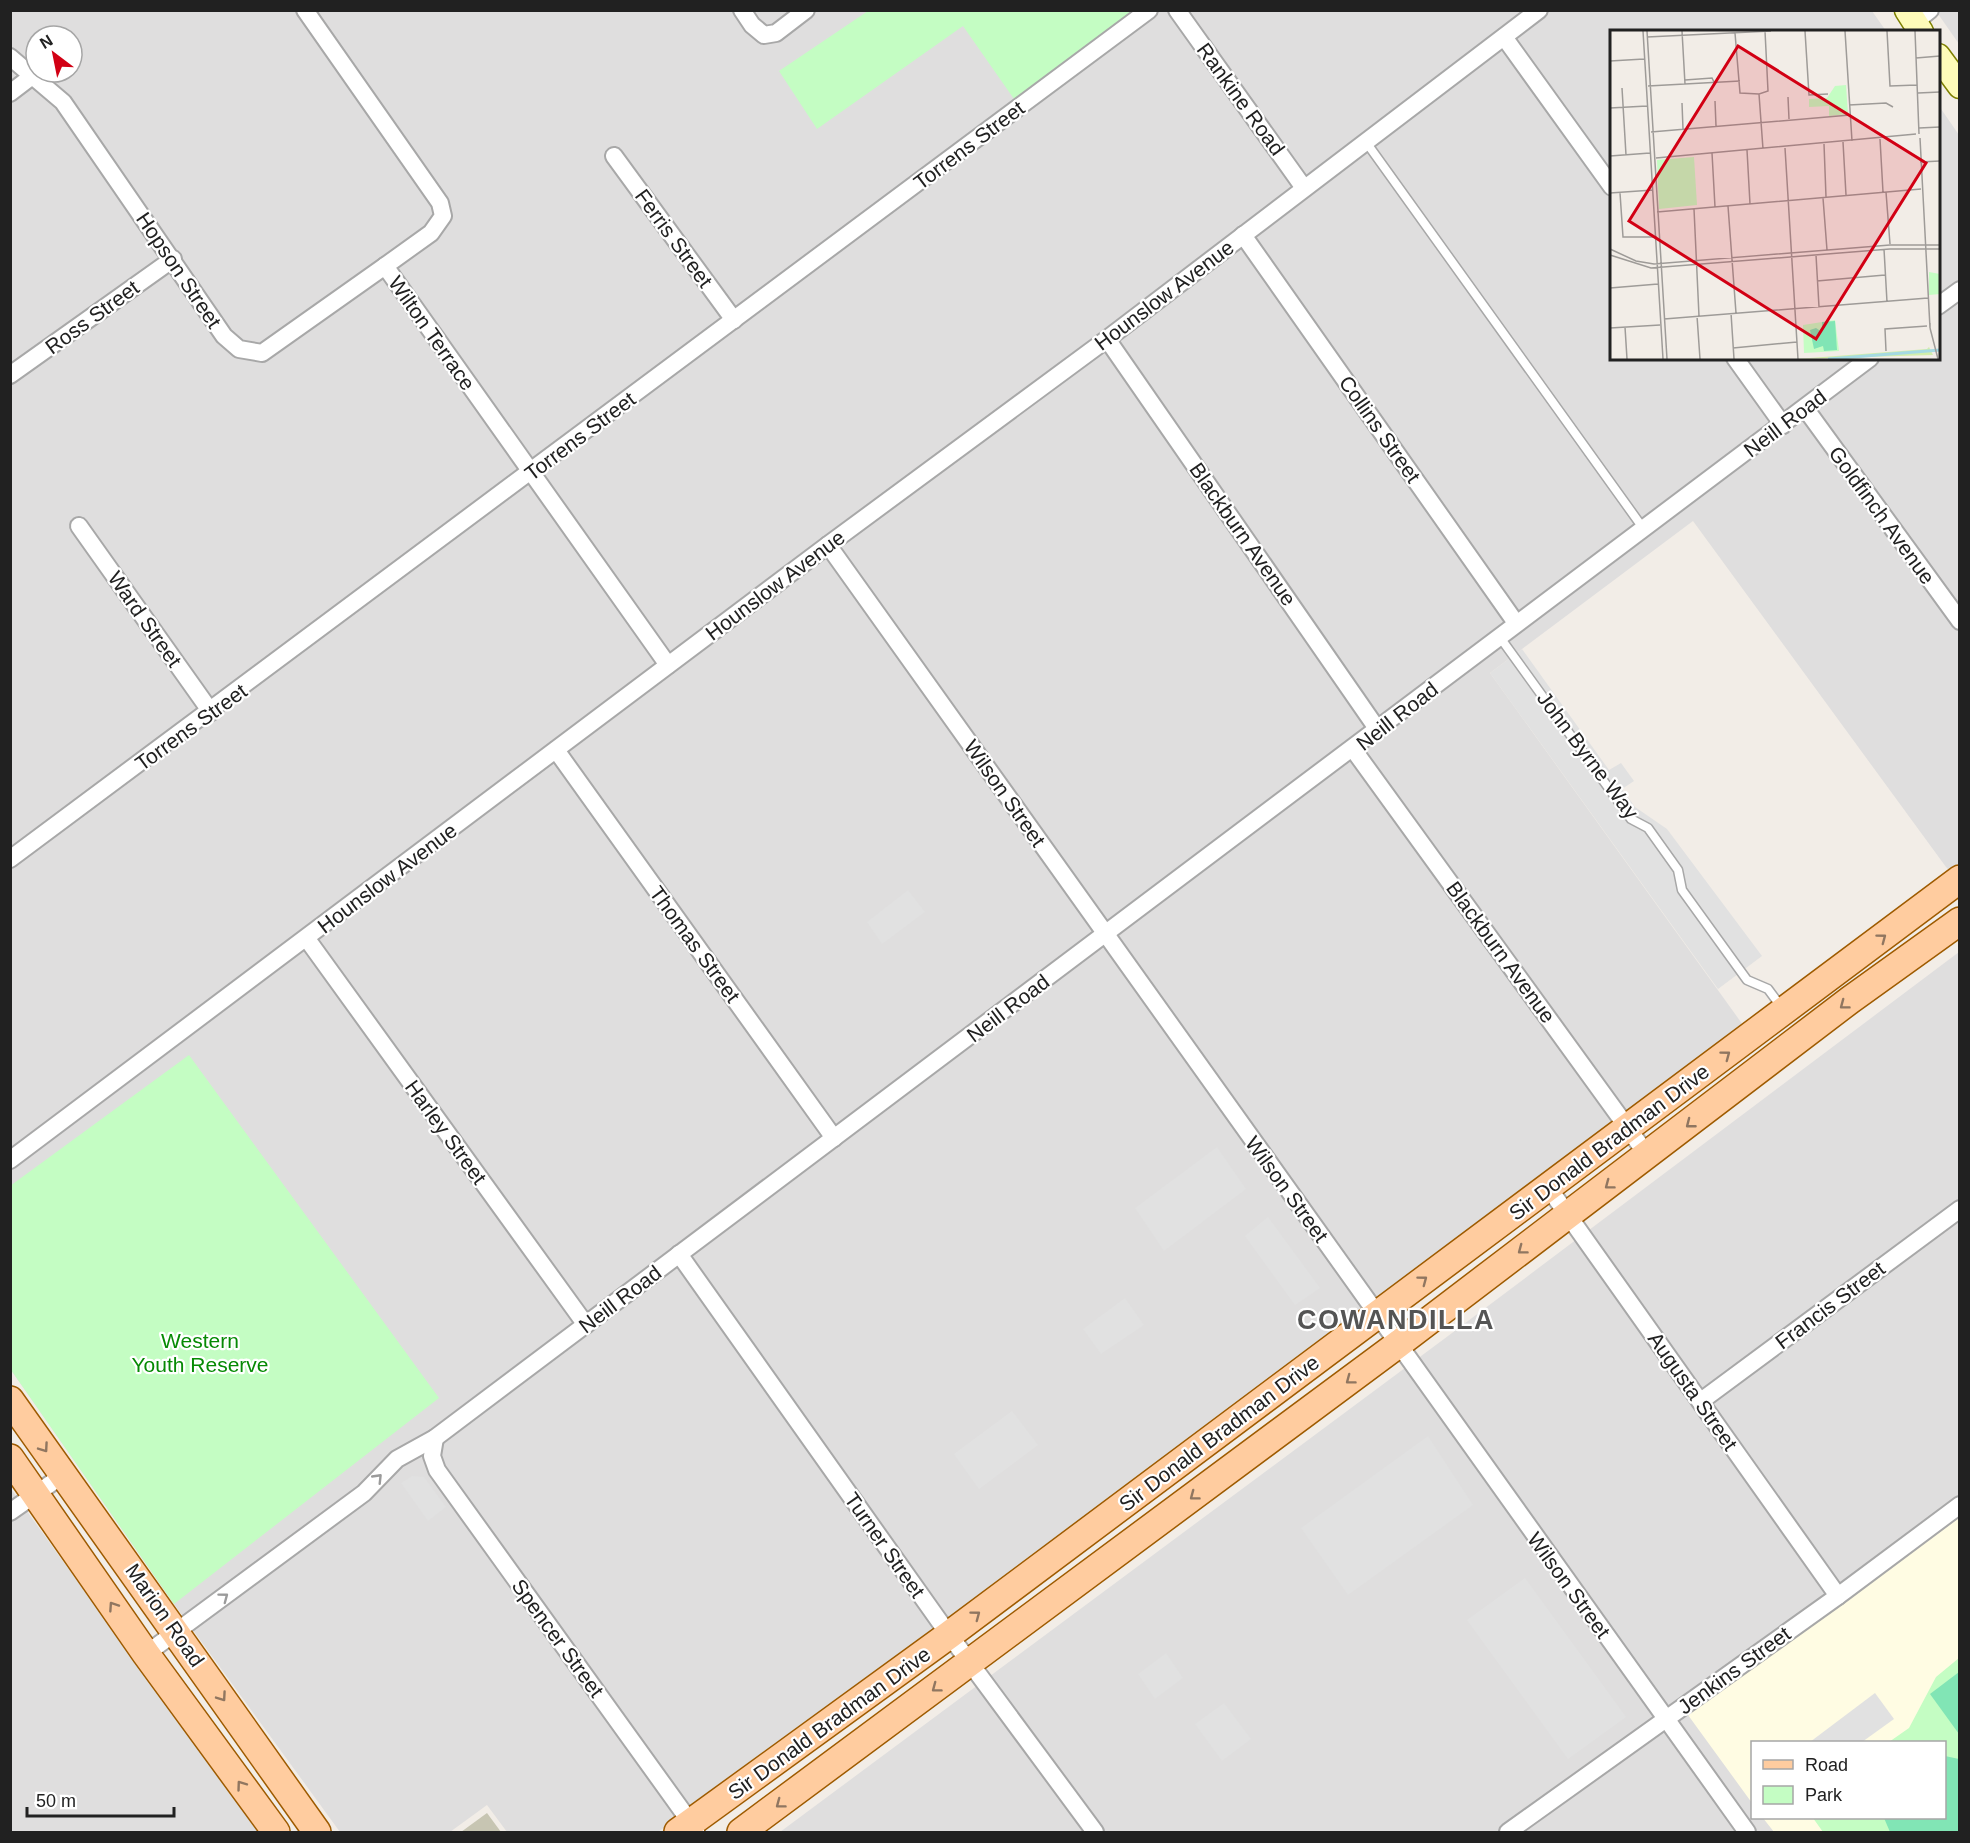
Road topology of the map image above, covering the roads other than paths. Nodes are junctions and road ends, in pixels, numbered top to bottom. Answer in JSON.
{"nodes":[{"id":1,"x":305,"y":10,"type":"edge"},
{"id":2,"x":742,"y":10,"type":"edge"},
{"id":3,"x":806,"y":10,"type":"edge"},
{"id":4,"x":1149,"y":10,"type":"edge"},
{"id":5,"x":1177,"y":10,"type":"edge"},
{"id":6,"x":1539,"y":10,"type":"edge"},
{"id":7,"x":1504,"y":37,"type":"junction"},
{"id":8,"x":10,"y":57,"type":"edge"},
{"id":9,"x":1940,"y":59,"type":"edge"},
{"id":10,"x":24,"y":70,"type":"edge"},
{"id":11,"x":24,"y":82,"type":"edge"},
{"id":12,"x":40,"y":84,"type":"edge"},
{"id":13,"x":1959,"y":86,"type":"edge"},
{"id":14,"x":10,"y":93,"type":"edge"},
{"id":15,"x":1366,"y":142,"type":"junction"},
{"id":16,"x":614,"y":156,"type":"dead end"},
{"id":17,"x":1610,"y":186,"type":"edge"},
{"id":18,"x":1304,"y":188,"type":"junction"},
{"id":19,"x":1243,"y":235,"type":"junction"},
{"id":20,"x":173,"y":259,"type":"junction"},
{"id":21,"x":385,"y":266,"type":"junction"},
{"id":22,"x":1959,"y":290,"type":"edge"},
{"id":23,"x":1940,"y":304,"type":"edge"},
{"id":24,"x":734,"y":320,"type":"junction"},
{"id":25,"x":1107,"y":339,"type":"junction"},
{"id":26,"x":1736,"y":360,"type":"edge"},
{"id":27,"x":1867,"y":360,"type":"edge"},
{"id":28,"x":10,"y":375,"type":"edge"},
{"id":29,"x":1805,"y":408,"type":"junction"},
{"id":30,"x":1783,"y":425,"type":"junction"},
{"id":31,"x":530,"y":473,"type":"junction"},
{"id":32,"x":79,"y":526,"type":"dead end"},
{"id":33,"x":1643,"y":528,"type":"junction"},
{"id":34,"x":828,"y":545,"type":"junction"},
{"id":35,"x":1959,"y":621,"type":"edge"},
{"id":36,"x":1516,"y":623,"type":"junction"},
{"id":37,"x":1499,"y":636,"type":"junction"},
{"id":38,"x":668,"y":665,"type":"junction"},
{"id":39,"x":211,"y":712,"type":"junction"},
{"id":40,"x":1378,"y":730,"type":"junction"},
{"id":41,"x":556,"y":750,"type":"junction"},
{"id":42,"x":1353,"y":750,"type":"junction"},
{"id":43,"x":10,"y":859,"type":"edge"},
{"id":44,"x":1959,"y":879,"type":"edge"},
{"id":45,"x":1959,"y":921,"type":"edge"},
{"id":46,"x":1106,"y":935,"type":"junction"},
{"id":47,"x":307,"y":939,"type":"junction"},
{"id":48,"x":1785,"y":1011,"type":"junction"},
{"id":49,"x":1629,"y":1128,"type":"junction"},
{"id":50,"x":834,"y":1138,"type":"junction"},
{"id":51,"x":1648,"y":1155,"type":"junction"},
{"id":52,"x":10,"y":1160,"type":"edge"},
{"id":53,"x":1548,"y":1187,"type":"junction"},
{"id":54,"x":1959,"y":1209,"type":"edge"},
{"id":55,"x":1569,"y":1215,"type":"junction"},
{"id":56,"x":679,"y":1254,"type":"junction"},
{"id":57,"x":1376,"y":1315,"type":"junction"},
{"id":58,"x":586,"y":1325,"type":"junction"},
{"id":59,"x":1397,"y":1345,"type":"junction"},
{"id":60,"x":10,"y":1400,"type":"edge"},
{"id":61,"x":1701,"y":1401,"type":"junction"},
{"id":62,"x":435,"y":1438,"type":"junction"},
{"id":63,"x":10,"y":1458,"type":"edge"},
{"id":64,"x":63,"y":1474,"type":"junction"},
{"id":65,"x":36,"y":1494,"type":"junction"},
{"id":66,"x":1959,"y":1505,"type":"edge"},
{"id":67,"x":10,"y":1512,"type":"edge"},
{"id":68,"x":1838,"y":1596,"type":"junction"},
{"id":69,"x":177,"y":1632,"type":"junction"},
{"id":70,"x":949,"y":1635,"type":"junction"},
{"id":71,"x":146,"y":1654,"type":"junction"},
{"id":72,"x":970,"y":1663,"type":"junction"},
{"id":73,"x":1665,"y":1719,"type":"junction"},
{"id":74,"x":310,"y":1824,"type":"edge"},
{"id":75,"x":689,"y":1829,"type":"edge"},
{"id":76,"x":278,"y":1833,"type":"edge"},
{"id":77,"x":741,"y":1833,"type":"edge"},
{"id":78,"x":1095,"y":1833,"type":"edge"},
{"id":79,"x":1508,"y":1833,"type":"edge"},
{"id":80,"x":1747,"y":1833,"type":"edge"}],
"edges":[{"from":1,"to":21,"type":"street","name":"Wilton Terrace"},
{"from":2,"to":3,"type":"street"},
{"from":4,"to":24,"type":"street","name":"Torrens Street"},
{"from":5,"to":18,"type":"street","name":"Rankine Road"},
{"from":6,"to":7,"type":"street","name":"Hounslow Avenue"},
{"from":7,"to":15,"type":"street","name":"Hounslow Avenue"},
{"from":7,"to":17,"type":"street"},
{"from":8,"to":10,"type":"street","name":"Hopson Street"},
{"from":9,"to":13,"type":"street"},
{"from":11,"to":14,"type":"street"},
{"from":12,"to":20,"type":"street","name":"Hopson Street"},
{"from":15,"to":18,"type":"street","name":"Hounslow Avenue"},
{"from":15,"to":33,"type":"lane"},
{"from":16,"to":24,"type":"street","name":"Ferris Street"},
{"from":18,"to":19,"type":"street","name":"Hounslow Avenue"},
{"from":19,"to":25,"type":"street","name":"Hounslow Avenue"},
{"from":19,"to":36,"type":"street","name":"Collins Street"},
{"from":20,"to":21,"type":"street","name":"Hopson Street"},
{"from":20,"to":28,"type":"street","name":"Ross Street"},
{"from":21,"to":31,"type":"street","name":"Wilton Terrace"},
{"from":22,"to":23,"type":"street"},
{"from":24,"to":31,"type":"street","name":"Torrens Street"},
{"from":25,"to":34,"type":"street","name":"Hounslow Avenue"},
{"from":25,"to":40,"type":"street","name":"Blackburn Avenue"},
{"from":26,"to":30,"type":"street"},
{"from":27,"to":29,"type":"street","name":"Neill Road"},
{"from":29,"to":30,"type":"street","name":"Neill Road"},
{"from":29,"to":35,"type":"street","name":"Goldfinch Avenue"},
{"from":30,"to":33,"type":"street","name":"Neill Road"},
{"from":31,"to":38,"type":"street","name":"Wilton Terrace"},
{"from":31,"to":39,"type":"street","name":"Torrens Street"},
{"from":32,"to":39,"type":"street","name":"Ward Street"},
{"from":33,"to":36,"type":"street","name":"Neill Road"},
{"from":34,"to":38,"type":"street","name":"Hounslow Avenue"},
{"from":34,"to":46,"type":"street","name":"Wilson Street"},
{"from":36,"to":37,"type":"street","name":"Neill Road"},
{"from":37,"to":40,"type":"street","name":"Neill Road"},
{"from":37,"to":48,"type":"lane","name":"John Byrne Way"},
{"from":38,"to":41,"type":"street","name":"Hounslow Avenue"},
{"from":39,"to":43,"type":"street","name":"Torrens Street"},
{"from":40,"to":42,"type":"street","name":"Neill Road"},
{"from":41,"to":47,"type":"street","name":"Hounslow Avenue"},
{"from":41,"to":50,"type":"street","name":"Thomas Street"},
{"from":42,"to":46,"type":"street","name":"Neill Road"},
{"from":42,"to":49,"type":"street","name":"Blackburn Avenue"},
{"from":48,"to":44,"type":"main road","name":"Sir Donald Bradman Drive","one_way":true},
{"from":45,"to":51,"type":"main road","name":"Sir Donald Bradman Drive","one_way":true},
{"from":46,"to":50,"type":"street","name":"Neill Road"},
{"from":46,"to":57,"type":"street","name":"Wilson Street"},
{"from":47,"to":52,"type":"street","name":"Hounslow Avenue"},
{"from":47,"to":58,"type":"street","name":"Harley Street"},
{"from":49,"to":48,"type":"main road","name":"Sir Donald Bradman Drive","one_way":true},
{"from":49,"to":51,"type":"street","name":"Blackburn Avenue"},
{"from":49,"to":53,"type":"main road","name":"Sir Donald Bradman Drive"},
{"from":50,"to":56,"type":"street","name":"Neill Road"},
{"from":51,"to":55,"type":"main road","name":"Sir Donald Bradman Drive","one_way":true},
{"from":53,"to":55,"type":"street","name":"Augusta Street"},
{"from":57,"to":53,"type":"main road","name":"Sir Donald Bradman Drive","one_way":true},
{"from":54,"to":61,"type":"street","name":"Francis Street"},
{"from":55,"to":59,"type":"main road","name":"Sir Donald Bradman Drive","one_way":true},
{"from":55,"to":61,"type":"street","name":"Augusta Street"},
{"from":56,"to":58,"type":"street","name":"Neill Road"},
{"from":56,"to":70,"type":"street","name":"Turner Street"},
{"from":57,"to":59,"type":"street","name":"Wilson Street"},
{"from":70,"to":57,"type":"main road","name":"Sir Donald Bradman Drive","one_way":true},
{"from":58,"to":62,"type":"street","name":"Neill Road"},
{"from":59,"to":72,"type":"main road","name":"Sir Donald Bradman Drive","one_way":true},
{"from":59,"to":73,"type":"street","name":"Wilson Street"},
{"from":60,"to":64,"type":"main road","name":"Marion Road","one_way":true},
{"from":61,"to":68,"type":"street","name":"Augusta Street"},
{"from":69,"to":62,"type":"street","name":"Neill Road","one_way":true},
{"from":62,"to":75,"type":"street","name":"Spencer Street"},
{"from":63,"to":65,"type":"main road","name":"Marion Road"},
{"from":64,"to":65,"type":"street"},
{"from":64,"to":69,"type":"main road","name":"Marion Road"},
{"from":65,"to":67,"type":"street"},
{"from":71,"to":65,"type":"main road","name":"Marion Road","one_way":true},
{"from":66,"to":68,"type":"street","name":"Jenkins Street"},
{"from":68,"to":73,"type":"street","name":"Jenkins Street"},
{"from":69,"to":71,"type":"street","name":"Neill Road"},
{"from":69,"to":74,"type":"main road","name":"Marion Road","one_way":true},
{"from":70,"to":72,"type":"street","name":"Turner Street"},
{"from":70,"to":75,"type":"main road","name":"Sir Donald Bradman Drive"},
{"from":76,"to":71,"type":"main road","name":"Marion Road","one_way":true},
{"from":72,"to":77,"type":"main road","name":"Sir Donald Bradman Drive","one_way":true},
{"from":72,"to":78,"type":"street","name":"Turner Street"},
{"from":73,"to":79,"type":"street","name":"Jenkins Street"},
{"from":73,"to":80,"type":"street","name":"Wilson Street"},
{"from":74,"to":76,"type":"street"}]}
